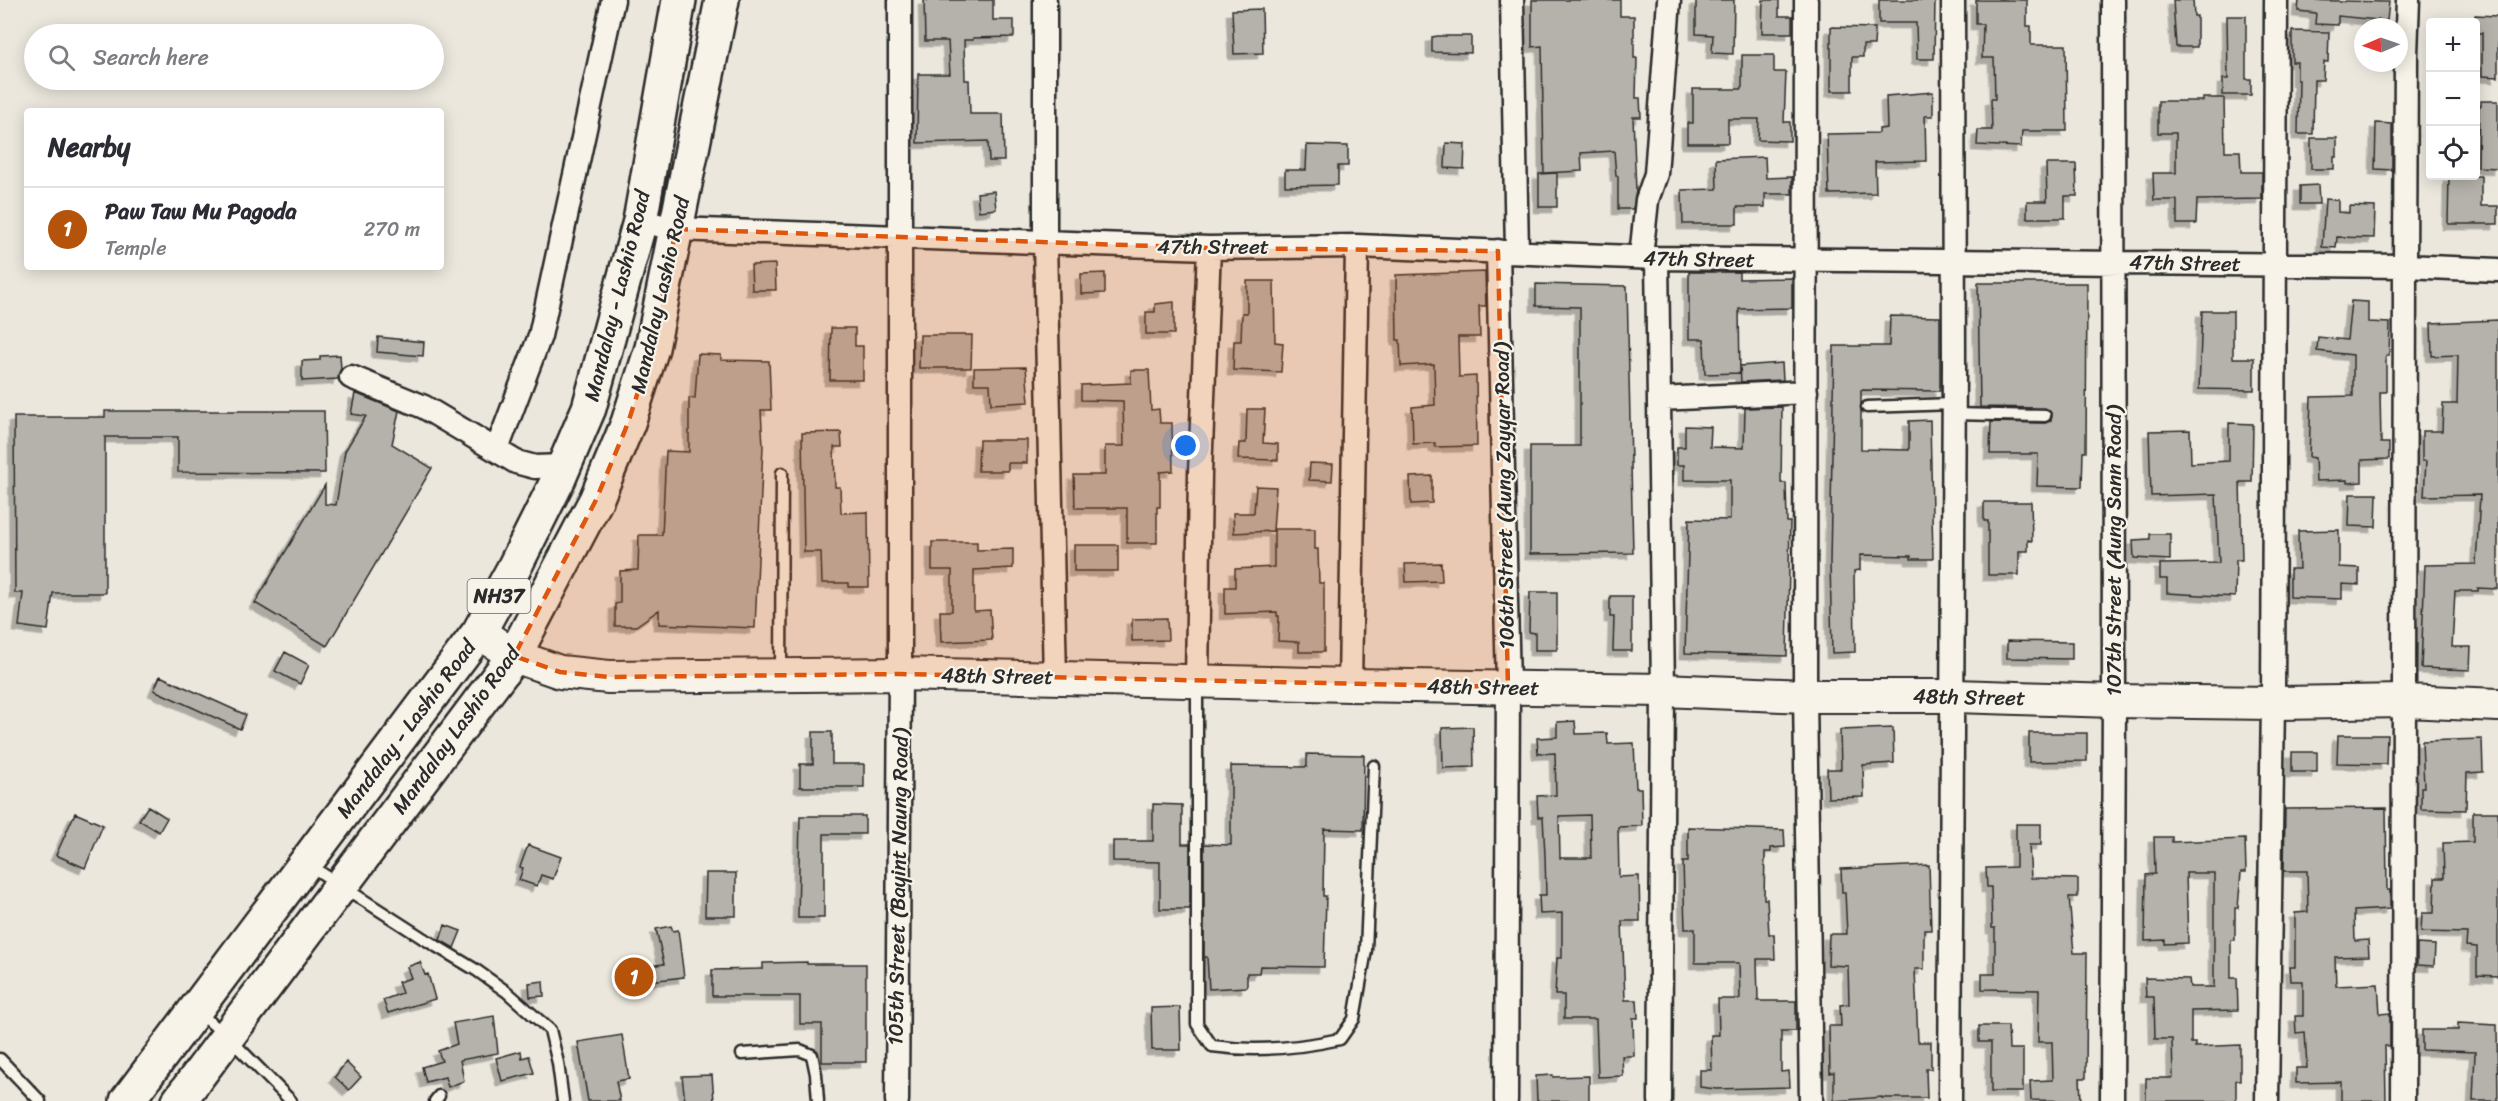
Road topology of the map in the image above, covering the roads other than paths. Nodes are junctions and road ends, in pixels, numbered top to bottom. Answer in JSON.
{"nodes":[{"id":1,"x":613,"y":0,"type":"edge"},
{"id":2,"x":680,"y":0,"type":"edge"},
{"id":3,"x":722,"y":0,"type":"edge"},
{"id":4,"x":900,"y":0,"type":"edge"},
{"id":5,"x":1045,"y":0,"type":"edge"},
{"id":6,"x":1512,"y":0,"type":"edge"},
{"id":7,"x":1669,"y":0,"type":"edge"},
{"id":8,"x":1806,"y":0,"type":"edge"},
{"id":9,"x":1953,"y":0,"type":"edge"},
{"id":10,"x":2113,"y":0,"type":"edge"},
{"id":11,"x":2276,"y":0,"type":"edge"},
{"id":12,"x":2408,"y":0,"type":"edge"},
{"id":13,"x":640,"y":221,"type":"junction"},
{"id":14,"x":676,"y":229,"type":"junction"},
{"id":15,"x":900,"y":236,"type":"junction"},
{"id":16,"x":1045,"y":243,"type":"junction"},
{"id":17,"x":1357,"y":246,"type":"junction"},
{"id":18,"x":1209,"y":248,"type":"junction"},
{"id":19,"x":1508,"y":252,"type":"junction"},
{"id":20,"x":1649,"y":258,"type":"junction"},
{"id":21,"x":1954,"y":260,"type":"junction"},
{"id":22,"x":1805,"y":261,"type":"junction"},
{"id":23,"x":2112,"y":262,"type":"junction"},
{"id":24,"x":2276,"y":264,"type":"junction"},
{"id":25,"x":2404,"y":266,"type":"junction"},
{"id":26,"x":2498,"y":270,"type":"edge"},
{"id":27,"x":616,"y":308,"type":"junction"},
{"id":28,"x":658,"y":318,"type":"junction"},
{"id":29,"x":351,"y":377,"type":"dead end"},
{"id":30,"x":1806,"y":392,"type":"junction"},
{"id":31,"x":1659,"y":399,"type":"junction"},
{"id":32,"x":1867,"y":406,"type":"dead end"},
{"id":33,"x":1953,"y":409,"type":"junction"},
{"id":34,"x":2045,"y":416,"type":"dead end"},
{"id":35,"x":497,"y":449,"type":"junction"},
{"id":36,"x":564,"y":466,"type":"junction"},
{"id":37,"x":782,"y":473,"type":"dead end"},
{"id":38,"x":544,"y":508,"type":"junction"},
{"id":39,"x":579,"y":532,"type":"junction"},
{"id":40,"x":479,"y":632,"type":"junction"},
{"id":41,"x":514,"y":656,"type":"junction"},
{"id":42,"x":900,"y":674,"type":"junction"},
{"id":43,"x":781,"y":676,"type":"junction"},
{"id":44,"x":1055,"y":678,"type":"junction"},
{"id":45,"x":1197,"y":681,"type":"junction"},
{"id":46,"x":1350,"y":685,"type":"junction"},
{"id":47,"x":1508,"y":687,"type":"junction"},
{"id":48,"x":1663,"y":690,"type":"junction"},
{"id":49,"x":1805,"y":696,"type":"junction"},
{"id":50,"x":1954,"y":696,"type":"junction"},
{"id":51,"x":2114,"y":701,"type":"junction"},
{"id":52,"x":2405,"y":701,"type":"junction"},
{"id":53,"x":2273,"y":703,"type":"junction"},
{"id":54,"x":2498,"y":705,"type":"edge"},
{"id":55,"x":1374,"y":766,"type":"dead end"},
{"id":56,"x":306,"y":863,"type":"junction"},
{"id":57,"x":341,"y":886,"type":"junction"},
{"id":58,"x":196,"y":1010,"type":"junction"},
{"id":59,"x":228,"y":1037,"type":"junction"},
{"id":60,"x":742,"y":1054,"type":"dead end"},
{"id":61,"x":0,"y":1059,"type":"edge"},
{"id":62,"x":40,"y":1101,"type":"edge"},
{"id":63,"x":127,"y":1101,"type":"edge"},
{"id":64,"x":178,"y":1101,"type":"edge"},
{"id":65,"x":291,"y":1101,"type":"edge"},
{"id":66,"x":563,"y":1101,"type":"edge"},
{"id":67,"x":818,"y":1101,"type":"edge"},
{"id":68,"x":897,"y":1101,"type":"edge"},
{"id":69,"x":1506,"y":1101,"type":"edge"},
{"id":70,"x":1660,"y":1101,"type":"edge"},
{"id":71,"x":1811,"y":1101,"type":"edge"},
{"id":72,"x":1950,"y":1101,"type":"edge"},
{"id":73,"x":2112,"y":1101,"type":"edge"},
{"id":74,"x":2267,"y":1101,"type":"edge"},
{"id":75,"x":2403,"y":1101,"type":"edge"}],
"edges":[{"from":1,"to":35,"type":"street"},
{"from":2,"to":13,"type":"highway","name":"Mandalay - Lashio Road","number":"NH37"},
{"from":3,"to":14,"type":"highway","name":"Mandalay Lashio Road","number":"NH37"},
{"from":4,"to":15,"type":"street","name":"105th Street (Bayint Naung Road)"},
{"from":5,"to":16,"type":"street"},
{"from":6,"to":19,"type":"street","name":"106th Street (Aung Zayyar Road)"},
{"from":7,"to":20,"type":"street"},
{"from":8,"to":22,"type":"street"},
{"from":9,"to":21,"type":"street"},
{"from":10,"to":23,"type":"street","name":"107th Street (Aung Sann Road)"},
{"from":11,"to":24,"type":"street"},
{"from":12,"to":25,"type":"street"},
{"from":13,"to":14,"type":"street","name":"47th Street"},
{"from":13,"to":27,"type":"highway","name":"Mandalay - Lashio Road","number":"NH37"},
{"from":14,"to":15,"type":"street","name":"47th Street"},
{"from":14,"to":28,"type":"highway","name":"Mandalay Lashio Road","number":"NH37"},
{"from":15,"to":16,"type":"street","name":"47th Street"},
{"from":15,"to":42,"type":"street","name":"105th Street (Bayint Naung Road)"},
{"from":16,"to":18,"type":"street","name":"47th Street"},
{"from":16,"to":44,"type":"street"},
{"from":17,"to":18,"type":"street","name":"47th Street"},
{"from":17,"to":19,"type":"street","name":"47th Street"},
{"from":17,"to":46,"type":"street"},
{"from":18,"to":45,"type":"street"},
{"from":19,"to":20,"type":"street","name":"47th Street"},
{"from":19,"to":47,"type":"street","name":"106th Street (Aung Zayyar Road)"},
{"from":20,"to":22,"type":"street","name":"47th Street"},
{"from":20,"to":31,"type":"street"},
{"from":21,"to":22,"type":"street","name":"47th Street"},
{"from":21,"to":23,"type":"street","name":"47th Street"},
{"from":21,"to":33,"type":"street"},
{"from":22,"to":30,"type":"street"},
{"from":23,"to":24,"type":"street","name":"47th Street"},
{"from":23,"to":51,"type":"street","name":"107th Street (Aung Sann Road)"},
{"from":24,"to":25,"type":"street","name":"47th Street"},
{"from":24,"to":53,"type":"street"},
{"from":25,"to":26,"type":"street","name":"47th Street"},
{"from":25,"to":52,"type":"street"},
{"from":27,"to":28,"type":"highway"},
{"from":27,"to":36,"type":"highway","name":"Mandalay - Lashio Road","number":"NH37"},
{"from":28,"to":39,"type":"highway","name":"Mandalay Lashio Road","number":"NH37"},
{"from":29,"to":35,"type":"street"},
{"from":30,"to":31,"type":"street"},
{"from":30,"to":49,"type":"street"},
{"from":31,"to":48,"type":"street"},
{"from":32,"to":33,"type":"lane"},
{"from":33,"to":34,"type":"lane"},
{"from":33,"to":50,"type":"street"},
{"from":35,"to":36,"type":"street"},
{"from":36,"to":38,"type":"highway","name":"Mandalay - Lashio Road","number":"NH37"},
{"from":37,"to":43,"type":"lane"},
{"from":38,"to":39,"type":"highway"},
{"from":38,"to":40,"type":"highway","name":"Mandalay - Lashio Road","number":"NH37"},
{"from":39,"to":41,"type":"highway","name":"Mandalay Lashio Road","number":"NH37"},
{"from":40,"to":41,"type":"main road","name":"48th Street"},
{"from":40,"to":56,"type":"highway","name":"Mandalay - Lashio Road","number":"NH37"},
{"from":41,"to":43,"type":"main road","name":"48th Street"},
{"from":41,"to":57,"type":"highway","name":"Mandalay Lashio Road","number":"NH37"},
{"from":42,"to":43,"type":"main road","name":"48th Street"},
{"from":42,"to":44,"type":"main road","name":"48th Street"},
{"from":42,"to":68,"type":"street","name":"105th Street (Bayint Naung Road)"},
{"from":44,"to":45,"type":"main road","name":"48th Street"},
{"from":45,"to":46,"type":"main road","name":"48th Street"},
{"from":45,"to":55,"type":"lane"},
{"from":46,"to":47,"type":"main road","name":"48th Street"},
{"from":47,"to":48,"type":"main road","name":"48th Street"},
{"from":47,"to":69,"type":"street","name":"106th Street (Aung Zayyar Road)"},
{"from":48,"to":49,"type":"main road","name":"48th Street"},
{"from":48,"to":70,"type":"street"},
{"from":49,"to":50,"type":"main road","name":"48th Street"},
{"from":49,"to":71,"type":"street"},
{"from":50,"to":51,"type":"main road","name":"48th Street"},
{"from":50,"to":72,"type":"street"},
{"from":51,"to":53,"type":"main road","name":"48th Street"},
{"from":51,"to":73,"type":"street","name":"107th Street (Aung Sann Road)"},
{"from":52,"to":53,"type":"main road","name":"48th Street"},
{"from":52,"to":54,"type":"main road","name":"48th Street"},
{"from":52,"to":75,"type":"street"},
{"from":53,"to":74,"type":"street"},
{"from":56,"to":57,"type":"lane"},
{"from":56,"to":58,"type":"highway","name":"Mandalay - Lashio Road","number":"NH37"},
{"from":57,"to":59,"type":"highway","name":"Mandalay Lashio Road","number":"NH37"},
{"from":57,"to":66,"type":"lane"},
{"from":58,"to":59,"type":"lane"},
{"from":58,"to":63,"type":"highway","name":"Mandalay - Lashio Road","number":"NH37"},
{"from":59,"to":64,"type":"highway","name":"Mandalay Lashio Road","number":"NH37"},
{"from":59,"to":65,"type":"lane"},
{"from":60,"to":67,"type":"lane"},
{"from":61,"to":62,"type":"lane"}]}
